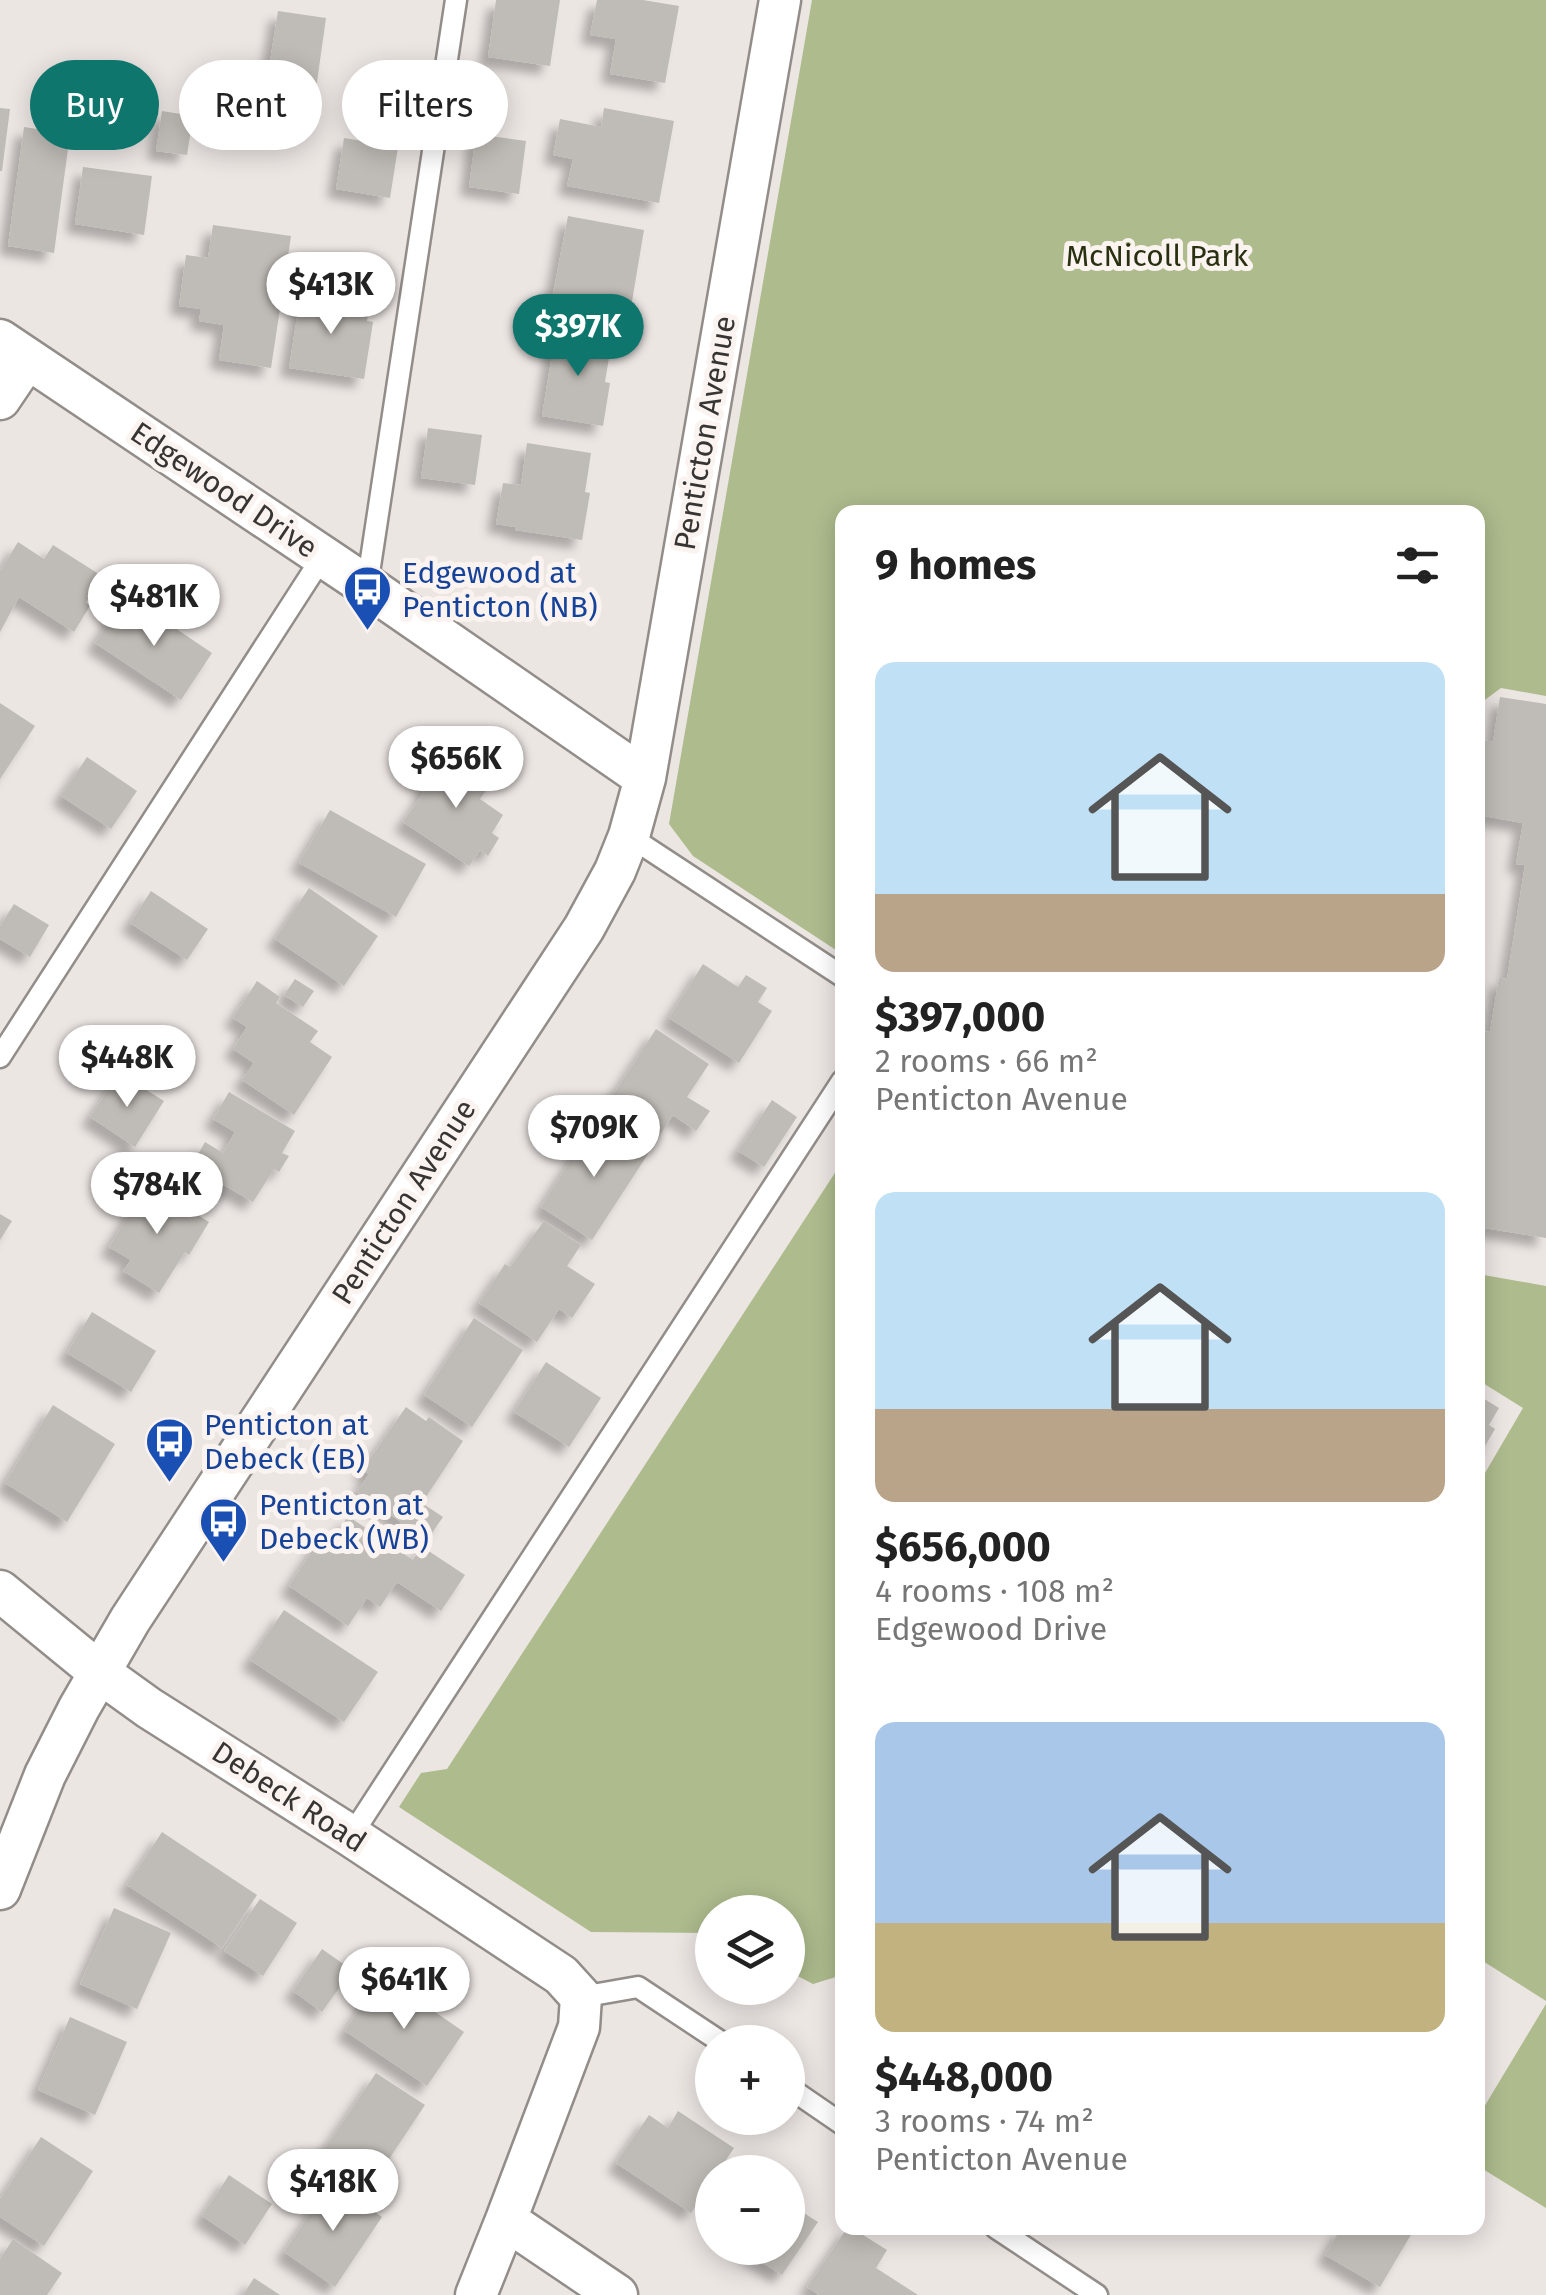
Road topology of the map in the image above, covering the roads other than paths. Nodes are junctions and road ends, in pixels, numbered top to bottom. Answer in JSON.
{"nodes":[{"id":1,"x":456,"y":0,"type":"edge"},
{"id":2,"x":780,"y":0,"type":"edge"},
{"id":3,"x":14,"y":350,"type":"edge"},
{"id":4,"x":0,"y":399,"type":"edge"},
{"id":5,"x":322,"y":556,"type":"junction"},
{"id":6,"x":367,"y":586,"type":"junction"},
{"id":7,"x":645,"y":778,"type":"junction"},
{"id":8,"x":629,"y":836,"type":"junction"},
{"id":9,"x":835,"y":971,"type":"edge"},
{"id":10,"x":0,"y":1057,"type":"edge"},
{"id":11,"x":835,"y":1092,"type":"edge"},
{"id":12,"x":0,"y":1591,"type":"edge"},
{"id":13,"x":99,"y":1672,"type":"junction"},
{"id":14,"x":351,"y":1836,"type":"junction"},
{"id":15,"x":0,"y":1889,"type":"edge"},
{"id":16,"x":581,"y":1997,"type":"junction"},
{"id":17,"x":695,"y":2025,"type":"edge"},
{"id":18,"x":805,"y":2099,"type":"edge"},
{"id":19,"x":835,"y":2119,"type":"edge"},
{"id":20,"x":506,"y":2220,"type":"junction"},
{"id":21,"x":1006,"y":2235,"type":"edge"},
{"id":22,"x":476,"y":2295,"type":"edge"},
{"id":23,"x":617,"y":2295,"type":"edge"},
{"id":24,"x":1096,"y":2295,"type":"edge"}],
"edges":[{"from":1,"to":6,"type":"lane"},
{"from":2,"to":7,"type":"street","name":"Penticton Avenue"},
{"from":3,"to":4,"type":"street"},
{"from":3,"to":5,"type":"street","name":"Edgewood Drive"},
{"from":5,"to":6,"type":"street","name":"Edgewood Drive"},
{"from":5,"to":10,"type":"lane"},
{"from":6,"to":7,"type":"street","name":"Edgewood Drive"},
{"from":7,"to":8,"type":"street","name":"Penticton Avenue"},
{"from":8,"to":9,"type":"lane"},
{"from":8,"to":13,"type":"street","name":"Penticton Avenue"},
{"from":11,"to":14,"type":"lane"},
{"from":12,"to":13,"type":"street","name":"Debeck Road"},
{"from":13,"to":14,"type":"street","name":"Debeck Road"},
{"from":13,"to":15,"type":"street","name":"Penticton Avenue"},
{"from":14,"to":16,"type":"street","name":"Debeck Road"},
{"from":16,"to":17,"type":"lane"},
{"from":16,"to":20,"type":"street"},
{"from":18,"to":19,"type":"lane"},
{"from":20,"to":22,"type":"street"},
{"from":20,"to":23,"type":"street"},
{"from":21,"to":24,"type":"lane"}]}
